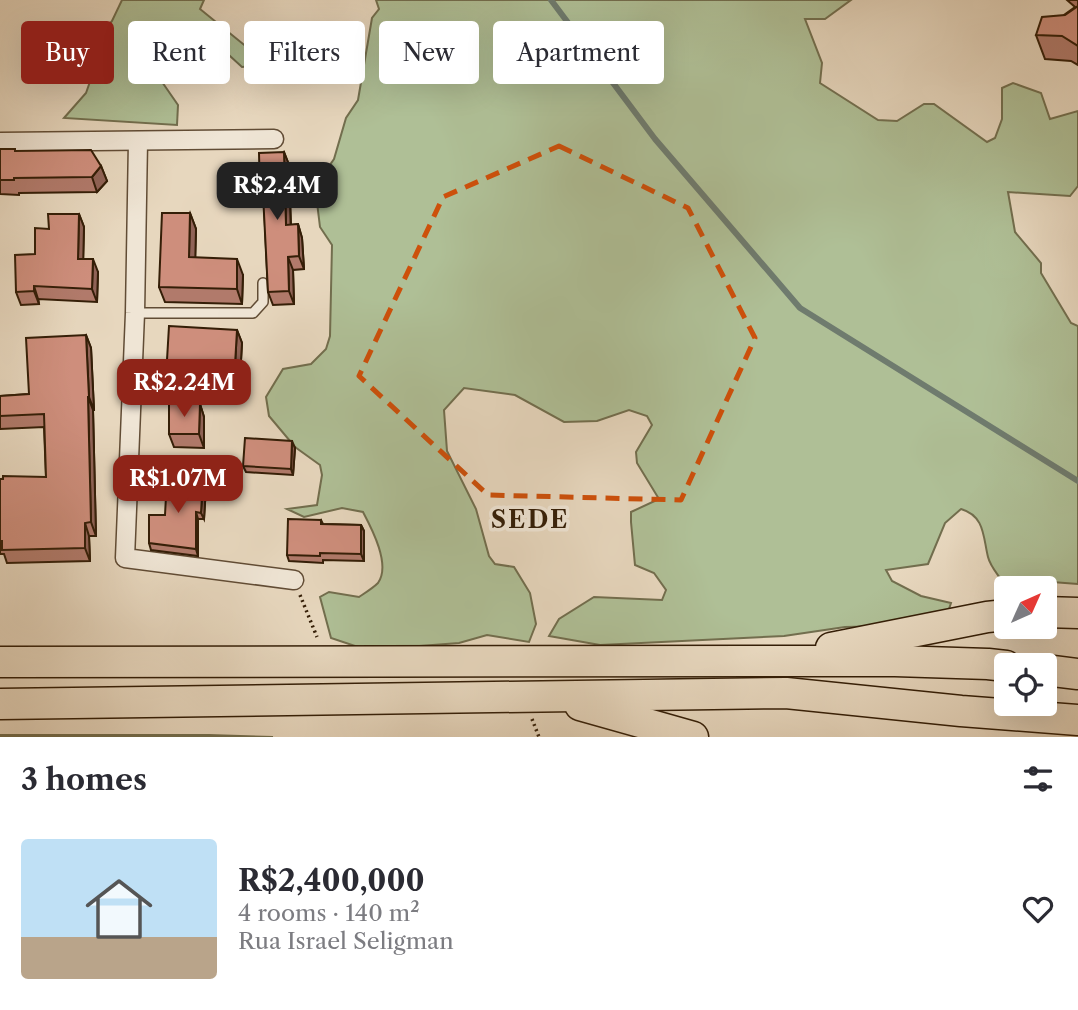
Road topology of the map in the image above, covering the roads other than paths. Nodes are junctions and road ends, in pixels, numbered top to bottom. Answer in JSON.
{"nodes":[{"id":1,"x":274,"y":139,"type":"dead end"},
{"id":2,"x":138,"y":141,"type":"junction"},
{"id":3,"x":0,"y":142,"type":"edge"},
{"id":4,"x":263,"y":283,"type":"dead end"},
{"id":5,"x":135,"y":313,"type":"junction"},
{"id":6,"x":294,"y":580,"type":"road end"},
{"id":7,"x":1057,"y":612,"type":"edge"},
{"id":8,"x":1078,"y":613,"type":"edge"},
{"id":9,"x":994,"y":616,"type":"edge"},
{"id":10,"x":768,"y":661,"type":"junction"},
{"id":11,"x":0,"y":662,"type":"edge"},
{"id":12,"x":994,"y":665,"type":"edge"},
{"id":13,"x":1057,"y":671,"type":"edge"},
{"id":14,"x":1078,"y":674,"type":"edge"},
{"id":15,"x":550,"y":696,"type":"junction"},
{"id":16,"x":0,"y":704,"type":"edge"},
{"id":17,"x":1078,"y":720,"type":"edge"},
{"id":18,"x":693,"y":737,"type":"edge"}],
"edges":[{"from":1,"to":2,"type":"street"},
{"from":2,"to":3,"type":"street"},
{"from":2,"to":5,"type":"street"},
{"from":4,"to":5,"type":"lane"},
{"from":5,"to":6,"type":"street"},
{"from":7,"to":8,"type":"highway"},
{"from":9,"to":10,"type":"highway"},
{"from":10,"to":11,"type":"highway"},
{"from":10,"to":12,"type":"highway"},
{"from":13,"to":14,"type":"highway"},
{"from":15,"to":16,"type":"highway"},
{"from":15,"to":17,"type":"highway"},
{"from":15,"to":18,"type":"highway"}]}
